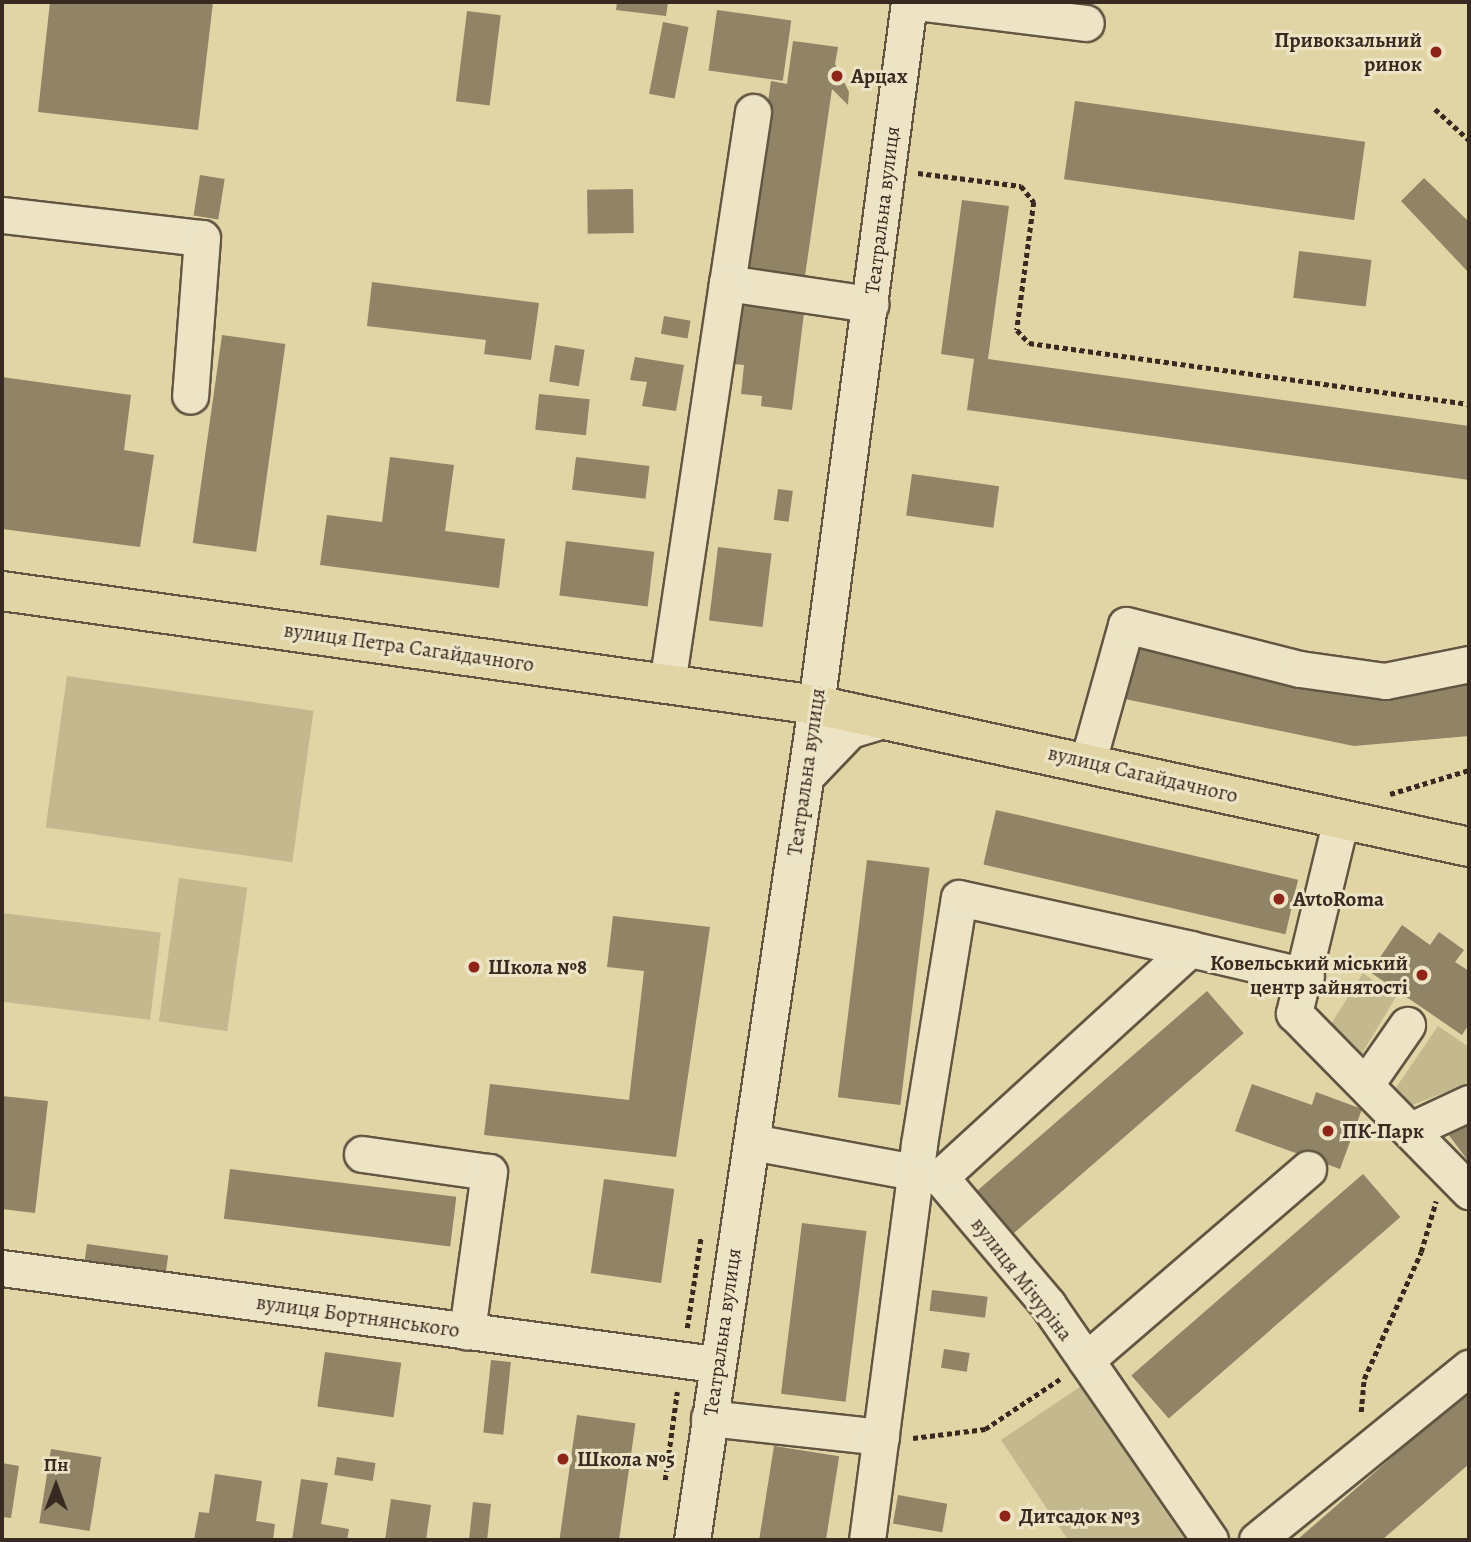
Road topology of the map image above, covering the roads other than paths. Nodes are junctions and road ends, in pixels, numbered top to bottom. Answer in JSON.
{"nodes":[{"id":1,"x":909,"y":2,"type":"edge"},
{"id":2,"x":917,"y":2,"type":"edge"},
{"id":3,"x":1086,"y":23,"type":"dead end"},
{"id":4,"x":753,"y":112,"type":"dead end"},
{"id":5,"x":2,"y":215,"type":"edge"},
{"id":6,"x":727,"y":283,"type":"junction"},
{"id":7,"x":870,"y":303,"type":"junction"},
{"id":8,"x":190,"y":396,"type":"dead end"},
{"id":9,"x":2,"y":591,"type":"edge"},
{"id":10,"x":1469,"y":664,"type":"edge"},
{"id":11,"x":667,"y":684,"type":"junction"},
{"id":12,"x":816,"y":705,"type":"junction"},
{"id":13,"x":886,"y":719,"type":"junction"},
{"id":14,"x":1088,"y":761,"type":"junction"},
{"id":15,"x":806,"y":776,"type":"junction"},
{"id":16,"x":1341,"y":819,"type":"junction"},
{"id":17,"x":1469,"y":847,"type":"edge"},
{"id":18,"x":1190,"y":948,"type":"junction"},
{"id":19,"x":1306,"y":976,"type":"junction"},
{"id":20,"x":1407,"y":1025,"type":"dead end"},
{"id":21,"x":1366,"y":1084,"type":"junction"},
{"id":22,"x":1469,"y":1103,"type":"edge"},
{"id":23,"x":1413,"y":1129,"type":"junction"},
{"id":24,"x":752,"y":1142,"type":"junction"},
{"id":25,"x":362,"y":1154,"type":"dead end"},
{"id":26,"x":1308,"y":1169,"type":"dead end"},
{"id":27,"x":928,"y":1172,"type":"junction"},
{"id":28,"x":1459,"y":1181,"type":"edge"},
{"id":29,"x":2,"y":1268,"type":"edge"},
{"id":30,"x":467,"y":1331,"type":"junction"},
{"id":31,"x":1086,"y":1360,"type":"junction"},
{"id":32,"x":713,"y":1364,"type":"junction"},
{"id":33,"x":1469,"y":1368,"type":"edge"},
{"id":34,"x":709,"y":1418,"type":"junction"},
{"id":35,"x":881,"y":1437,"type":"junction"},
{"id":36,"x":692,"y":1540,"type":"edge"},
{"id":37,"x":867,"y":1540,"type":"edge"},
{"id":38,"x":1210,"y":1540,"type":"edge"},
{"id":39,"x":1257,"y":1540,"type":"edge"}],
"edges":[{"from":1,"to":7,"type":"street","name":"Театральна вулиця"},
{"from":2,"to":3,"type":"street"},
{"from":4,"to":6,"type":"street"},
{"from":5,"to":8,"type":"street"},
{"from":6,"to":7,"type":"street"},
{"from":6,"to":11,"type":"street"},
{"from":7,"to":12,"type":"street","name":"Театральна вулиця"},
{"from":9,"to":11,"type":"main road","name":"вулиця Петра Сагайдачного"},
{"from":10,"to":14,"type":"street"},
{"from":11,"to":12,"type":"main road","name":"вулиця Петра Сагайдачного"},
{"from":12,"to":13,"type":"main road","name":"вулиця Сагайдачного"},
{"from":12,"to":15,"type":"street","name":"Театральна вулиця"},
{"from":13,"to":14,"type":"main road","name":"вулиця Сагайдачного"},
{"from":13,"to":15,"type":"street"},
{"from":14,"to":16,"type":"main road","name":"вулиця Сагайдачного"},
{"from":15,"to":24,"type":"street","name":"Театральна вулиця"},
{"from":16,"to":17,"type":"main road","name":"вулиця Сагайдачного"},
{"from":16,"to":19,"type":"street"},
{"from":18,"to":19,"type":"street"},
{"from":18,"to":27,"type":"street"},
{"from":18,"to":27,"type":"street"},
{"from":19,"to":21,"type":"street"},
{"from":20,"to":21,"type":"street"},
{"from":21,"to":23,"type":"street"},
{"from":22,"to":23,"type":"street"},
{"from":23,"to":28,"type":"street"},
{"from":24,"to":27,"type":"street"},
{"from":24,"to":32,"type":"street","name":"Театральна вулиця"},
{"from":25,"to":30,"type":"street"},
{"from":26,"to":31,"type":"street"},
{"from":27,"to":31,"type":"street","name":"вулиця Мічуріна"},
{"from":27,"to":35,"type":"street"},
{"from":29,"to":30,"type":"street","name":"вулиця Бортнянського"},
{"from":30,"to":32,"type":"street","name":"вулиця Бортнянського"},
{"from":31,"to":38,"type":"street","name":"вулиця Мічуріна"},
{"from":32,"to":34,"type":"street","name":"Театральна вулиця"},
{"from":33,"to":39,"type":"street"},
{"from":34,"to":35,"type":"street"},
{"from":34,"to":36,"type":"street","name":"Театральна вулиця"},
{"from":35,"to":37,"type":"street"}]}
